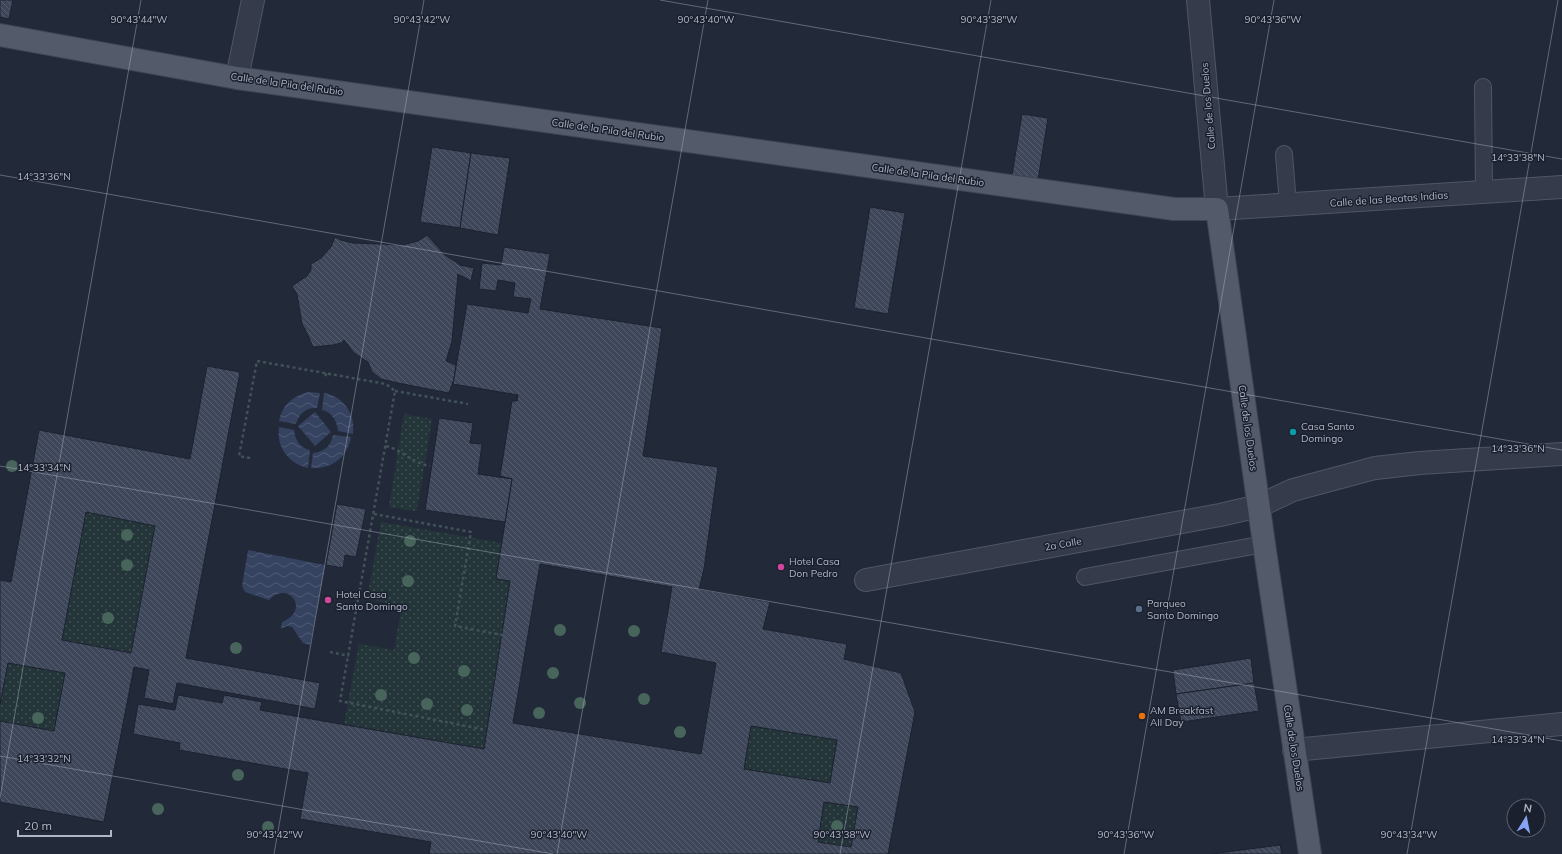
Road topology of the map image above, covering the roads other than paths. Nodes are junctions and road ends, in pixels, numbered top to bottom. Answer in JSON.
{"nodes":[{"id":1,"x":253,"y":0,"type":"edge"},
{"id":2,"x":1198,"y":0,"type":"edge"},
{"id":3,"x":0,"y":35,"type":"edge"},
{"id":4,"x":237,"y":78,"type":"junction"},
{"id":5,"x":1483,"y":87,"type":"dead end"},
{"id":6,"x":1284,"y":154,"type":"dead end"},
{"id":7,"x":1562,"y":187,"type":"edge"},
{"id":8,"x":1484,"y":192,"type":"junction"},
{"id":9,"x":1288,"y":205,"type":"junction"},
{"id":10,"x":1217,"y":210,"type":"junction"},
{"id":11,"x":1562,"y":454,"type":"edge"},
{"id":12,"x":1259,"y":506,"type":"junction"},
{"id":13,"x":1264,"y":544,"type":"junction"},
{"id":14,"x":1085,"y":577,"type":"dead end"},
{"id":15,"x":866,"y":580,"type":"dead end"},
{"id":16,"x":1562,"y":724,"type":"edge"},
{"id":17,"x":1294,"y":750,"type":"junction"},
{"id":18,"x":1310,"y":854,"type":"edge"}],
"edges":[{"from":1,"to":4,"type":"street"},
{"from":2,"to":10,"type":"street","name":"Calle de los Duelos"},
{"from":3,"to":4,"type":"main road","name":"Calle de la Pila del Rubio"},
{"from":4,"to":10,"type":"main road","name":"Calle de la Pila del Rubio"},
{"from":5,"to":8,"type":"lane"},
{"from":6,"to":9,"type":"lane"},
{"from":7,"to":8,"type":"street","name":"Calle de las Beatas Indias"},
{"from":8,"to":9,"type":"street","name":"Calle de las Beatas Indias"},
{"from":9,"to":10,"type":"street","name":"Calle de las Beatas Indias"},
{"from":10,"to":12,"type":"main road","name":"Calle de los Duelos"},
{"from":11,"to":12,"type":"street","name":"2a Calle"},
{"from":12,"to":13,"type":"main road","name":"Calle de los Duelos"},
{"from":12,"to":15,"type":"street","name":"2a Calle"},
{"from":13,"to":14,"type":"lane"},
{"from":13,"to":17,"type":"main road","name":"Calle de los Duelos"},
{"from":16,"to":17,"type":"street"},
{"from":17,"to":18,"type":"main road","name":"Calle de los Duelos"}]}
